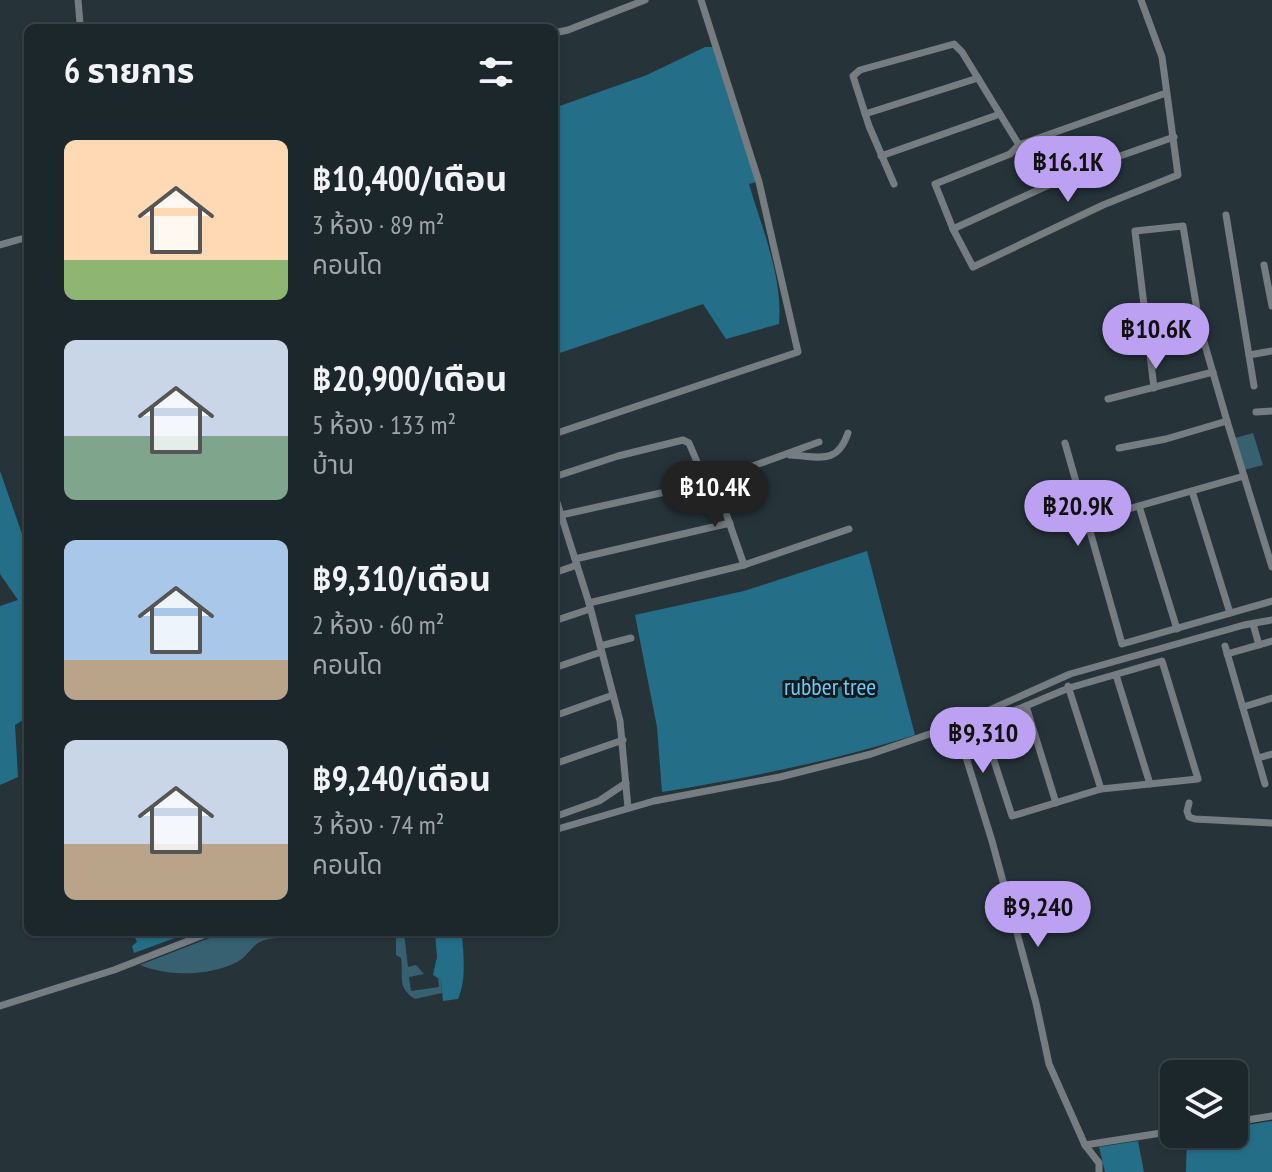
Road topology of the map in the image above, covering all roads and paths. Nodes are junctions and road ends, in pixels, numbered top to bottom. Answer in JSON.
{"nodes":[{"id":1,"x":78,"y":0,"type":"edge"},
{"id":2,"x":645,"y":0,"type":"edge"},
{"id":3,"x":701,"y":0,"type":"edge"},
{"id":4,"x":1141,"y":0,"type":"edge"},
{"id":5,"x":80,"y":23,"type":"dead end"},
{"id":6,"x":558,"y":32,"type":"edge"},
{"id":7,"x":978,"y":78,"type":"junction"},
{"id":8,"x":1166,"y":93,"type":"junction"},
{"id":9,"x":865,"y":114,"type":"junction"},
{"id":10,"x":1000,"y":114,"type":"junction"},
{"id":11,"x":1174,"y":137,"type":"junction"},
{"id":12,"x":1019,"y":145,"type":"junction"},
{"id":13,"x":881,"y":156,"type":"junction"},
{"id":14,"x":894,"y":184,"type":"dead end"},
{"id":15,"x":1226,"y":215,"type":"dead end"},
{"id":16,"x":953,"y":229,"type":"junction"},
{"id":17,"x":24,"y":238,"type":"edge"},
{"id":18,"x":0,"y":245,"type":"edge"},
{"id":19,"x":1264,"y":265,"type":"dead end"},
{"id":20,"x":1272,"y":306,"type":"edge"},
{"id":21,"x":1272,"y":351,"type":"edge"},
{"id":22,"x":1249,"y":355,"type":"junction"},
{"id":23,"x":1213,"y":372,"type":"junction"},
{"id":24,"x":1254,"y":386,"type":"dead end"},
{"id":25,"x":1154,"y":388,"type":"junction"},
{"id":26,"x":1108,"y":399,"type":"dead end"},
{"id":27,"x":1272,"y":411,"type":"edge"},
{"id":28,"x":1256,"y":412,"type":"dead end"},
{"id":29,"x":1227,"y":421,"type":"junction"},
{"id":30,"x":558,"y":433,"type":"edge"},
{"id":31,"x":848,"y":433,"type":"dead end"},
{"id":32,"x":819,"y":442,"type":"dead end"},
{"id":33,"x":1065,"y":443,"type":"dead end"},
{"id":34,"x":1119,"y":448,"type":"dead end"},
{"id":35,"x":784,"y":454,"type":"junction"},
{"id":36,"x":558,"y":476,"type":"edge"},
{"id":37,"x":1244,"y":476,"type":"junction"},
{"id":38,"x":709,"y":482,"type":"junction"},
{"id":39,"x":1192,"y":491,"type":"junction"},
{"id":40,"x":1139,"y":506,"type":"junction"},
{"id":41,"x":559,"y":520,"type":"edge"},
{"id":42,"x":1086,"y":521,"type":"junction"},
{"id":43,"x":730,"y":523,"type":"junction"},
{"id":44,"x":849,"y":529,"type":"dead end"},
{"id":45,"x":576,"y":562,"type":"junction"},
{"id":46,"x":744,"y":565,"type":"junction"},
{"id":47,"x":1272,"y":567,"type":"edge"},
{"id":48,"x":558,"y":571,"type":"edge"},
{"id":49,"x":1272,"y":601,"type":"edge"},
{"id":50,"x":590,"y":606,"type":"junction"},
{"id":51,"x":1230,"y":613,"type":"junction"},
{"id":52,"x":558,"y":619,"type":"edge"},
{"id":53,"x":1272,"y":620,"type":"edge"},
{"id":54,"x":1253,"y":624,"type":"junction"},
{"id":55,"x":1177,"y":629,"type":"junction"},
{"id":56,"x":631,"y":638,"type":"dead end"},
{"id":57,"x":1272,"y":641,"type":"edge"},
{"id":58,"x":1259,"y":645,"type":"junction"},
{"id":59,"x":601,"y":649,"type":"junction"},
{"id":60,"x":558,"y":666,"type":"edge"},
{"id":61,"x":1116,"y":675,"type":"junction"},
{"id":62,"x":1065,"y":676,"type":"junction"},
{"id":63,"x":1069,"y":688,"type":"junction"},
{"id":64,"x":613,"y":695,"type":"junction"},
{"id":65,"x":1272,"y":698,"type":"edge"},
{"id":66,"x":1026,"y":706,"type":"junction"},
{"id":67,"x":1243,"y":707,"type":"junction"},
{"id":68,"x":558,"y":715,"type":"edge"},
{"id":69,"x":956,"y":725,"type":"junction"},
{"id":70,"x":623,"y":740,"type":"junction"},
{"id":71,"x":1272,"y":754,"type":"edge"},
{"id":72,"x":1258,"y":758,"type":"junction"},
{"id":73,"x":558,"y":763,"type":"edge"},
{"id":74,"x":626,"y":783,"type":"junction"},
{"id":75,"x":1150,"y":784,"type":"junction"},
{"id":76,"x":1265,"y":784,"type":"dead end"},
{"id":77,"x":1101,"y":789,"type":"junction"},
{"id":78,"x":1056,"y":803,"type":"junction"},
{"id":79,"x":1189,"y":803,"type":"dead end"},
{"id":80,"x":628,"y":808,"type":"junction"},
{"id":81,"x":558,"y":816,"type":"edge"},
{"id":82,"x":1272,"y":823,"type":"edge"},
{"id":83,"x":558,"y":829,"type":"edge"},
{"id":84,"x":201,"y":936,"type":"edge"},
{"id":85,"x":0,"y":1006,"type":"edge"},
{"id":86,"x":1272,"y":1116,"type":"edge"},
{"id":87,"x":1248,"y":1120,"type":"edge"},
{"id":88,"x":1160,"y":1133,"type":"edge"},
{"id":89,"x":1085,"y":1145,"type":"junction"},
{"id":90,"x":1099,"y":1172,"type":"edge"}],
"edges":[{"from":1,"to":5,"type":"street"},
{"from":2,"to":6,"type":"street"},
{"from":3,"to":30,"type":"street"},
{"from":4,"to":8,"type":"street"},
{"from":7,"to":9,"type":"street"},
{"from":7,"to":9,"type":"street"},
{"from":7,"to":10,"type":"street"},
{"from":8,"to":11,"type":"street"},
{"from":8,"to":12,"type":"street"},
{"from":9,"to":13,"type":"street"},
{"from":10,"to":12,"type":"street"},
{"from":10,"to":13,"type":"street"},
{"from":11,"to":16,"type":"street"},
{"from":11,"to":16,"type":"street"},
{"from":12,"to":16,"type":"street"},
{"from":13,"to":14,"type":"street"},
{"from":15,"to":22,"type":"street"},
{"from":17,"to":18,"type":"street"},
{"from":19,"to":20,"type":"street"},
{"from":21,"to":22,"type":"street"},
{"from":22,"to":24,"type":"street"},
{"from":23,"to":25,"type":"street"},
{"from":23,"to":25,"type":"street"},
{"from":23,"to":29,"type":"street"},
{"from":25,"to":26,"type":"street"},
{"from":27,"to":28,"type":"street"},
{"from":29,"to":34,"type":"street"},
{"from":29,"to":37,"type":"street"},
{"from":31,"to":35,"type":"street"},
{"from":32,"to":35,"type":"street"},
{"from":33,"to":42,"type":"street"},
{"from":35,"to":38,"type":"street"},
{"from":36,"to":38,"type":"street"},
{"from":37,"to":39,"type":"street"},
{"from":37,"to":47,"type":"street"},
{"from":38,"to":41,"type":"street"},
{"from":38,"to":43,"type":"street"},
{"from":39,"to":40,"type":"street"},
{"from":39,"to":51,"type":"street"},
{"from":40,"to":42,"type":"street"},
{"from":40,"to":55,"type":"street"},
{"from":41,"to":45,"type":"street"},
{"from":42,"to":55,"type":"street"},
{"from":43,"to":45,"type":"street"},
{"from":43,"to":46,"type":"street"},
{"from":44,"to":46,"type":"street"},
{"from":45,"to":48,"type":"street"},
{"from":45,"to":50,"type":"street"},
{"from":46,"to":50,"type":"street"},
{"from":49,"to":51,"type":"street"},
{"from":50,"to":52,"type":"street"},
{"from":50,"to":59,"type":"street"},
{"from":51,"to":55,"type":"street"},
{"from":53,"to":54,"type":"street"},
{"from":54,"to":58,"type":"street"},
{"from":54,"to":62,"type":"street"},
{"from":56,"to":59,"type":"street"},
{"from":57,"to":58,"type":"street"},
{"from":58,"to":67,"type":"street"},
{"from":59,"to":60,"type":"street"},
{"from":59,"to":64,"type":"street"},
{"from":61,"to":63,"type":"street"},
{"from":61,"to":75,"type":"street"},
{"from":61,"to":75,"type":"street"},
{"from":62,"to":63,"type":"street"},
{"from":62,"to":69,"type":"street"},
{"from":63,"to":66,"type":"street"},
{"from":63,"to":77,"type":"street"},
{"from":64,"to":68,"type":"street"},
{"from":64,"to":70,"type":"street"},
{"from":65,"to":67,"type":"street"},
{"from":66,"to":78,"type":"street"},
{"from":66,"to":78,"type":"street"},
{"from":67,"to":72,"type":"street"},
{"from":69,"to":80,"type":"street"},
{"from":69,"to":89,"type":"street"},
{"from":70,"to":73,"type":"street"},
{"from":70,"to":74,"type":"street"},
{"from":71,"to":72,"type":"street"},
{"from":72,"to":76,"type":"street"},
{"from":74,"to":80,"type":"street"},
{"from":74,"to":81,"type":"street"},
{"from":75,"to":77,"type":"street"},
{"from":77,"to":78,"type":"street"},
{"from":79,"to":82,"type":"street"},
{"from":80,"to":83,"type":"street"},
{"from":84,"to":85,"type":"street"},
{"from":86,"to":87,"type":"street"},
{"from":88,"to":89,"type":"street"},
{"from":89,"to":90,"type":"street"}]}
